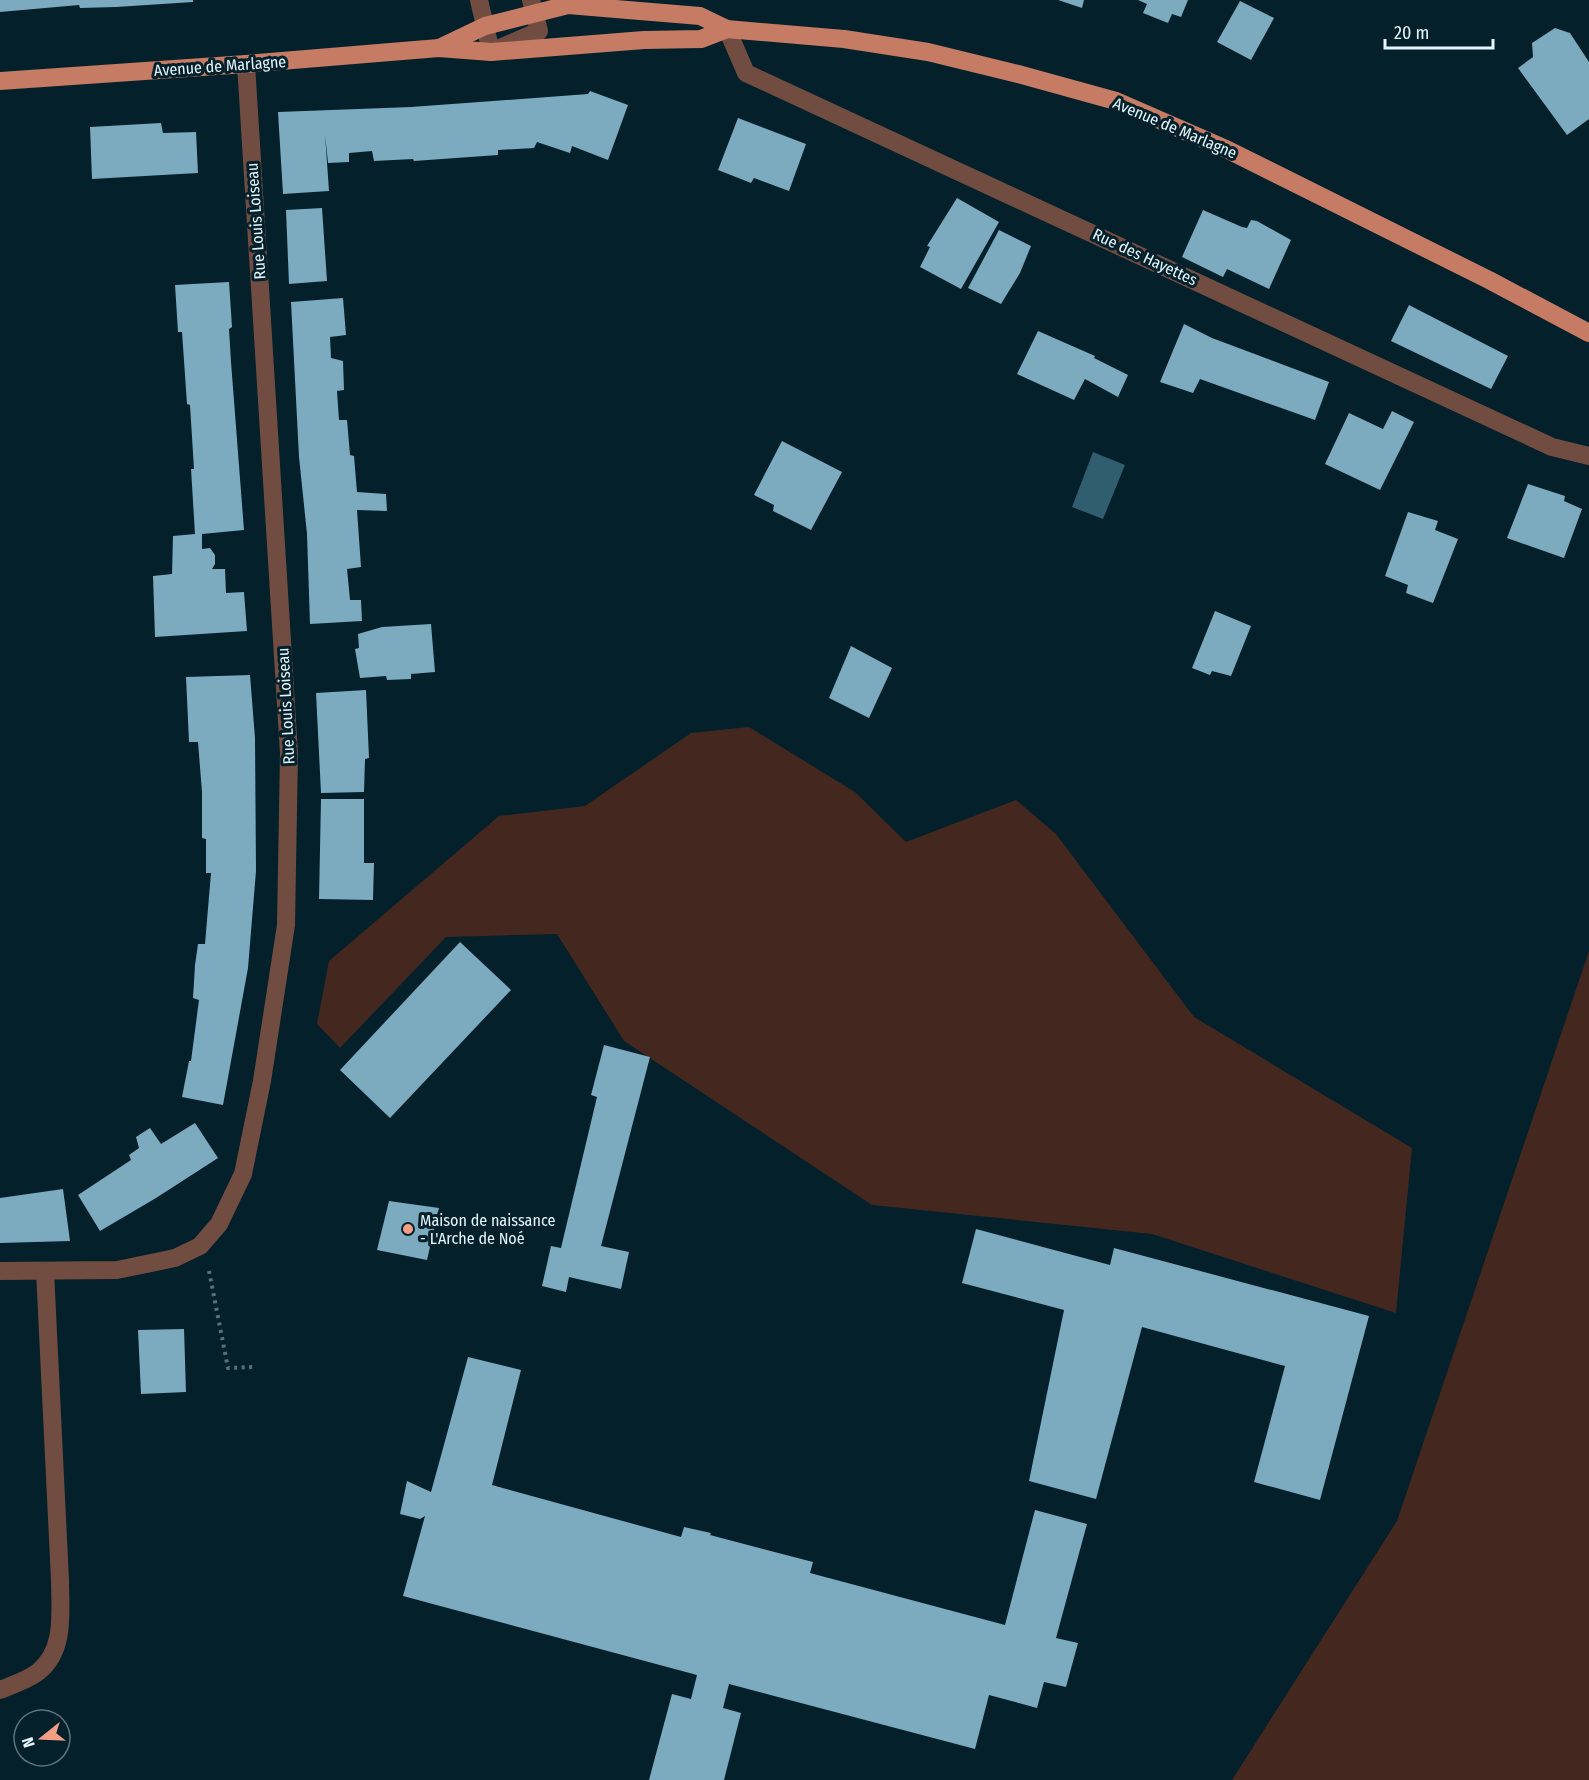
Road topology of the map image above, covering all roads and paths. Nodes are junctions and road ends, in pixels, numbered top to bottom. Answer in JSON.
{"nodes":[{"id":1,"x":479,"y":0,"type":"edge"},
{"id":2,"x":532,"y":7,"type":"edge"},
{"id":3,"x":485,"y":26,"type":"junction"},
{"id":4,"x":727,"y":29,"type":"junction"},
{"id":5,"x":439,"y":48,"type":"junction"},
{"id":6,"x":491,"y":52,"type":"junction"},
{"id":7,"x":246,"y":64,"type":"junction"},
{"id":8,"x":0,"y":81,"type":"edge"},
{"id":9,"x":1589,"y":333,"type":"edge"},
{"id":10,"x":1589,"y":456,"type":"edge"},
{"id":11,"x":0,"y":1271,"type":"edge"},
{"id":12,"x":45,"y":1271,"type":"junction"},
{"id":13,"x":209,"y":1271,"type":"dead end"},
{"id":14,"x":253,"y":1367,"type":"dead end"},
{"id":15,"x":0,"y":1690,"type":"edge"}],
"edges":[{"from":1,"to":3,"type":"street"},
{"from":2,"to":3,"type":"main road","name":"Avenue de Marlagne"},
{"from":2,"to":4,"type":"main road","name":"Avenue de Marlagne"},
{"from":2,"to":6,"type":"street"},
{"from":3,"to":5,"type":"main road","name":"Avenue de Marlagne"},
{"from":3,"to":6,"type":"street"},
{"from":4,"to":6,"type":"main road","name":"Avenue de Marlagne"},
{"from":4,"to":9,"type":"main road","name":"Avenue de Marlagne"},
{"from":4,"to":10,"type":"street","name":"Rue des Hayettes"},
{"from":5,"to":6,"type":"main road","name":"Avenue de Marlagne"},
{"from":5,"to":7,"type":"main road","name":"Avenue de Marlagne"},
{"from":7,"to":8,"type":"main road","name":"Avenue de Marlagne"},
{"from":7,"to":12,"type":"street","name":"Rue Louis Loiseau"},
{"from":11,"to":12,"type":"street","name":"Rue Louis Loiseau"},
{"from":12,"to":15,"type":"street"},
{"from":13,"to":14,"type":"path"}]}
